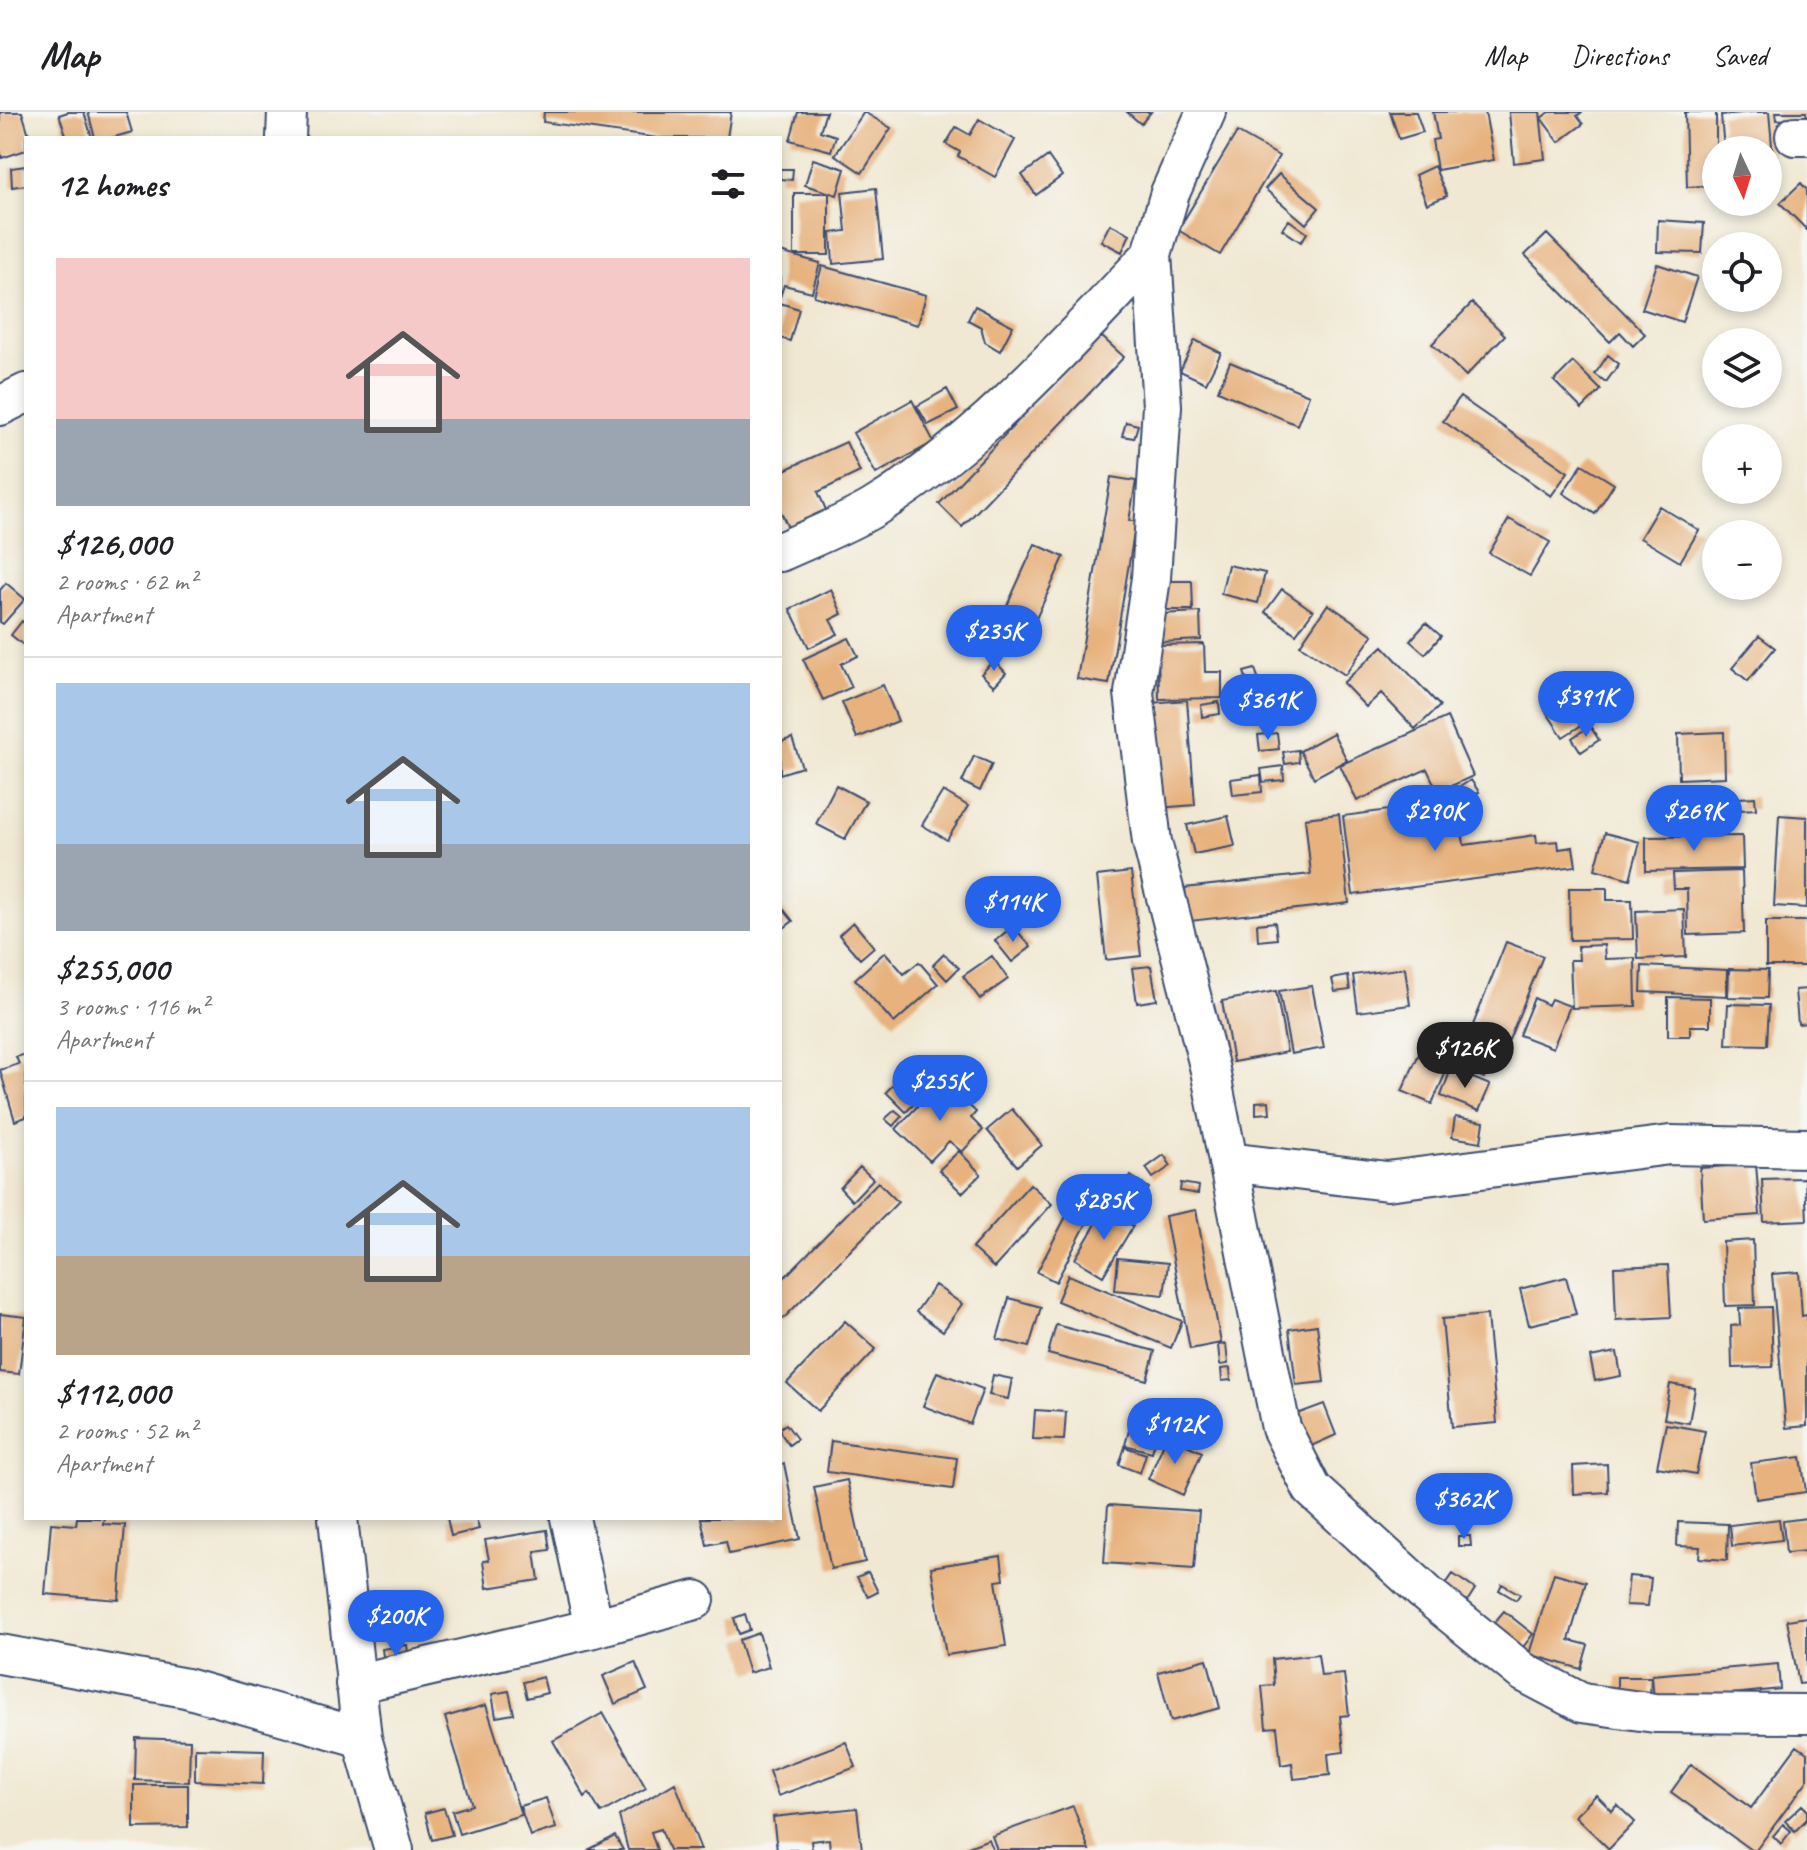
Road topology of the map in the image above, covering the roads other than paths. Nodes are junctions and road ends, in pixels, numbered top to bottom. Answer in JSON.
{"nodes":[{"id":1,"x":287,"y":112,"type":"edge"},
{"id":2,"x":1206,"y":112,"type":"edge"},
{"id":3,"x":286,"y":136,"type":"edge"},
{"id":4,"x":1152,"y":254,"type":"junction"},
{"id":5,"x":24,"y":394,"type":"edge"},
{"id":6,"x":0,"y":406,"type":"edge"},
{"id":7,"x":782,"y":551,"type":"edge"},
{"id":8,"x":1807,"y":1148,"type":"edge"},
{"id":9,"x":1228,"y":1162,"type":"junction"},
{"id":10,"x":338,"y":1520,"type":"edge"},
{"id":11,"x":570,"y":1520,"type":"edge"},
{"id":12,"x":695,"y":1600,"type":"dead end"},
{"id":13,"x":594,"y":1628,"type":"junction"},
{"id":14,"x":0,"y":1654,"type":"edge"},
{"id":15,"x":355,"y":1684,"type":"junction"},
{"id":16,"x":1807,"y":1714,"type":"edge"},
{"id":17,"x":362,"y":1738,"type":"junction"},
{"id":18,"x":394,"y":1850,"type":"edge"}],
"edges":[{"from":1,"to":3,"type":"street"},
{"from":2,"to":4,"type":"street"},
{"from":4,"to":7,"type":"street"},
{"from":4,"to":9,"type":"street"},
{"from":5,"to":6,"type":"street"},
{"from":8,"to":9,"type":"street"},
{"from":9,"to":16,"type":"street"},
{"from":10,"to":15,"type":"street"},
{"from":11,"to":13,"type":"street"},
{"from":12,"to":13,"type":"street"},
{"from":13,"to":15,"type":"street"},
{"from":14,"to":17,"type":"street"},
{"from":15,"to":17,"type":"street"},
{"from":17,"to":18,"type":"street"}]}
